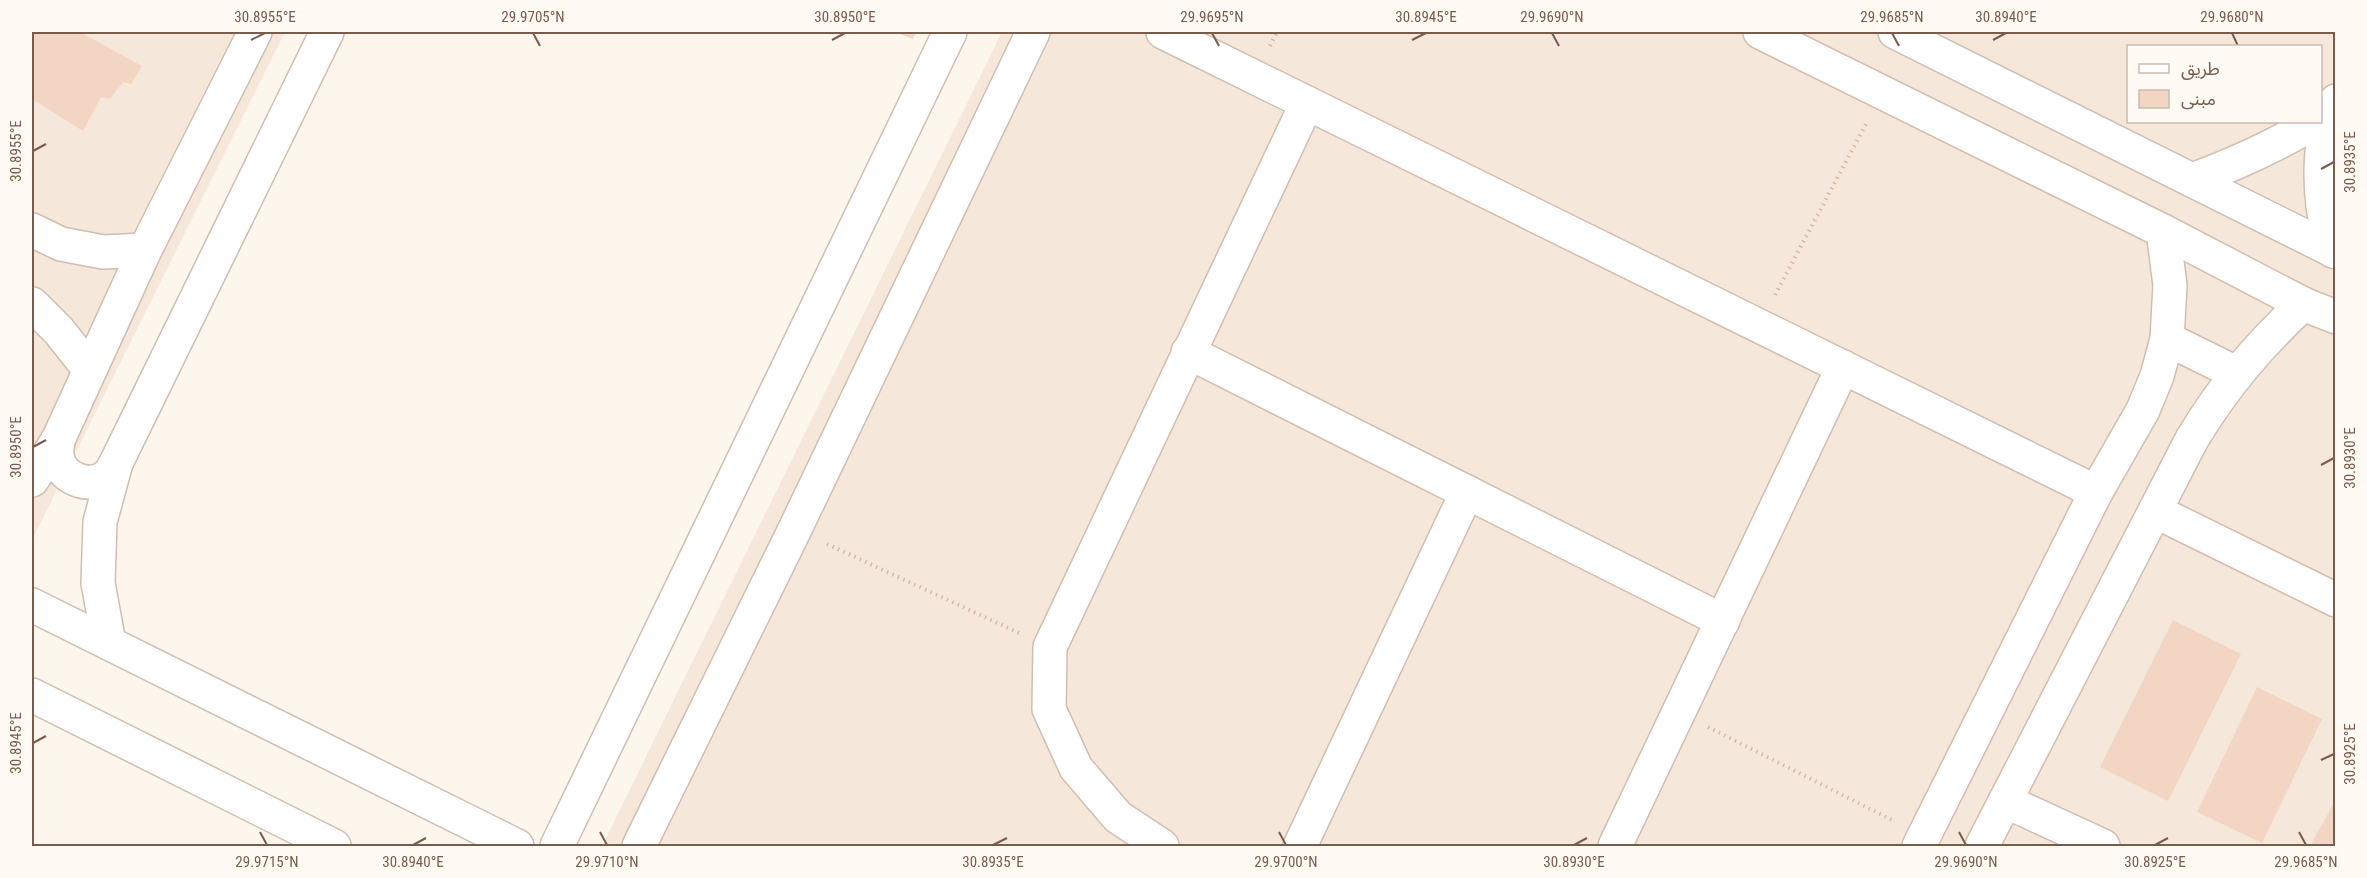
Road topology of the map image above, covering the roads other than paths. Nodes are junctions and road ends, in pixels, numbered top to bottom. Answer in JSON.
{"nodes":[{"id":1,"x":255,"y":32,"type":"edge"},
{"id":2,"x":327,"y":32,"type":"edge"},
{"id":3,"x":950,"y":32,"type":"edge"},
{"id":4,"x":1033,"y":32,"type":"edge"},
{"id":5,"x":1163,"y":32,"type":"edge"},
{"id":6,"x":1760,"y":32,"type":"edge"},
{"id":7,"x":1895,"y":32,"type":"edge"},
{"id":8,"x":1307,"y":103,"type":"junction"},
{"id":9,"x":2325,"y":113,"type":"edge"},
{"id":10,"x":2311,"y":123,"type":"edge"},
{"id":11,"x":2192,"y":180,"type":"junction"},
{"id":12,"x":32,"y":230,"type":"edge"},
{"id":13,"x":2163,"y":231,"type":"junction"},
{"id":14,"x":145,"y":250,"type":"junction"},
{"id":15,"x":2334,"y":252,"type":"edge"},
{"id":16,"x":32,"y":304,"type":"edge"},
{"id":17,"x":2303,"y":304,"type":"junction"},
{"id":18,"x":2336,"y":317,"type":"edge"},
{"id":19,"x":2167,"y":339,"type":"junction"},
{"id":20,"x":1188,"y":352,"type":"junction"},
{"id":21,"x":1843,"y":367,"type":"junction"},
{"id":22,"x":89,"y":369,"type":"junction"},
{"id":23,"x":2236,"y":373,"type":"junction"},
{"id":24,"x":58,"y":440,"type":"junction"},
{"id":25,"x":116,"y":463,"type":"junction"},
{"id":26,"x":32,"y":480,"type":"edge"},
{"id":27,"x":1467,"y":492,"type":"junction"},
{"id":28,"x":2096,"y":492,"type":"junction"},
{"id":29,"x":2155,"y":511,"type":"junction"},
{"id":30,"x":2336,"y":600,"type":"edge"},
{"id":31,"x":32,"y":604,"type":"edge"},
{"id":32,"x":1722,"y":621,"type":"junction"},
{"id":33,"x":109,"y":644,"type":"junction"},
{"id":34,"x":32,"y":694,"type":"edge"},
{"id":35,"x":2005,"y":801,"type":"junction"},
{"id":36,"x":1922,"y":842,"type":"edge"},
{"id":37,"x":334,"y":846,"type":"edge"},
{"id":38,"x":517,"y":846,"type":"edge"},
{"id":39,"x":557,"y":846,"type":"edge"},
{"id":40,"x":639,"y":846,"type":"edge"},
{"id":41,"x":1162,"y":846,"type":"edge"},
{"id":42,"x":1300,"y":846,"type":"edge"},
{"id":43,"x":1615,"y":846,"type":"edge"},
{"id":44,"x":1982,"y":846,"type":"edge"},
{"id":45,"x":2103,"y":846,"type":"edge"}],
"edges":[{"from":1,"to":14,"type":"street"},
{"from":2,"to":25,"type":"street"},
{"from":3,"to":39,"type":"street"},
{"from":4,"to":40,"type":"street"},
{"from":5,"to":8,"type":"street"},
{"from":6,"to":13,"type":"street"},
{"from":7,"to":11,"type":"street"},
{"from":8,"to":20,"type":"street"},
{"from":8,"to":21,"type":"street"},
{"from":9,"to":15,"type":"street"},
{"from":10,"to":11,"type":"street"},
{"from":11,"to":15,"type":"street"},
{"from":12,"to":14,"type":"street"},
{"from":13,"to":17,"type":"street"},
{"from":13,"to":19,"type":"street"},
{"from":14,"to":22,"type":"street"},
{"from":16,"to":22,"type":"street"},
{"from":17,"to":18,"type":"street"},
{"from":17,"to":23,"type":"street"},
{"from":19,"to":23,"type":"street"},
{"from":19,"to":28,"type":"street"},
{"from":20,"to":27,"type":"street"},
{"from":20,"to":41,"type":"street"},
{"from":21,"to":28,"type":"street"},
{"from":21,"to":32,"type":"street"},
{"from":22,"to":24,"type":"street"},
{"from":23,"to":29,"type":"street"},
{"from":24,"to":25,"type":"street"},
{"from":24,"to":26,"type":"street"},
{"from":25,"to":33,"type":"street"},
{"from":27,"to":32,"type":"street"},
{"from":27,"to":42,"type":"street"},
{"from":28,"to":36,"type":"street"},
{"from":29,"to":30,"type":"street"},
{"from":29,"to":35,"type":"street"},
{"from":31,"to":33,"type":"street"},
{"from":32,"to":43,"type":"street"},
{"from":33,"to":38,"type":"street"},
{"from":34,"to":37,"type":"street"},
{"from":35,"to":44,"type":"street"},
{"from":35,"to":45,"type":"street"}]}
